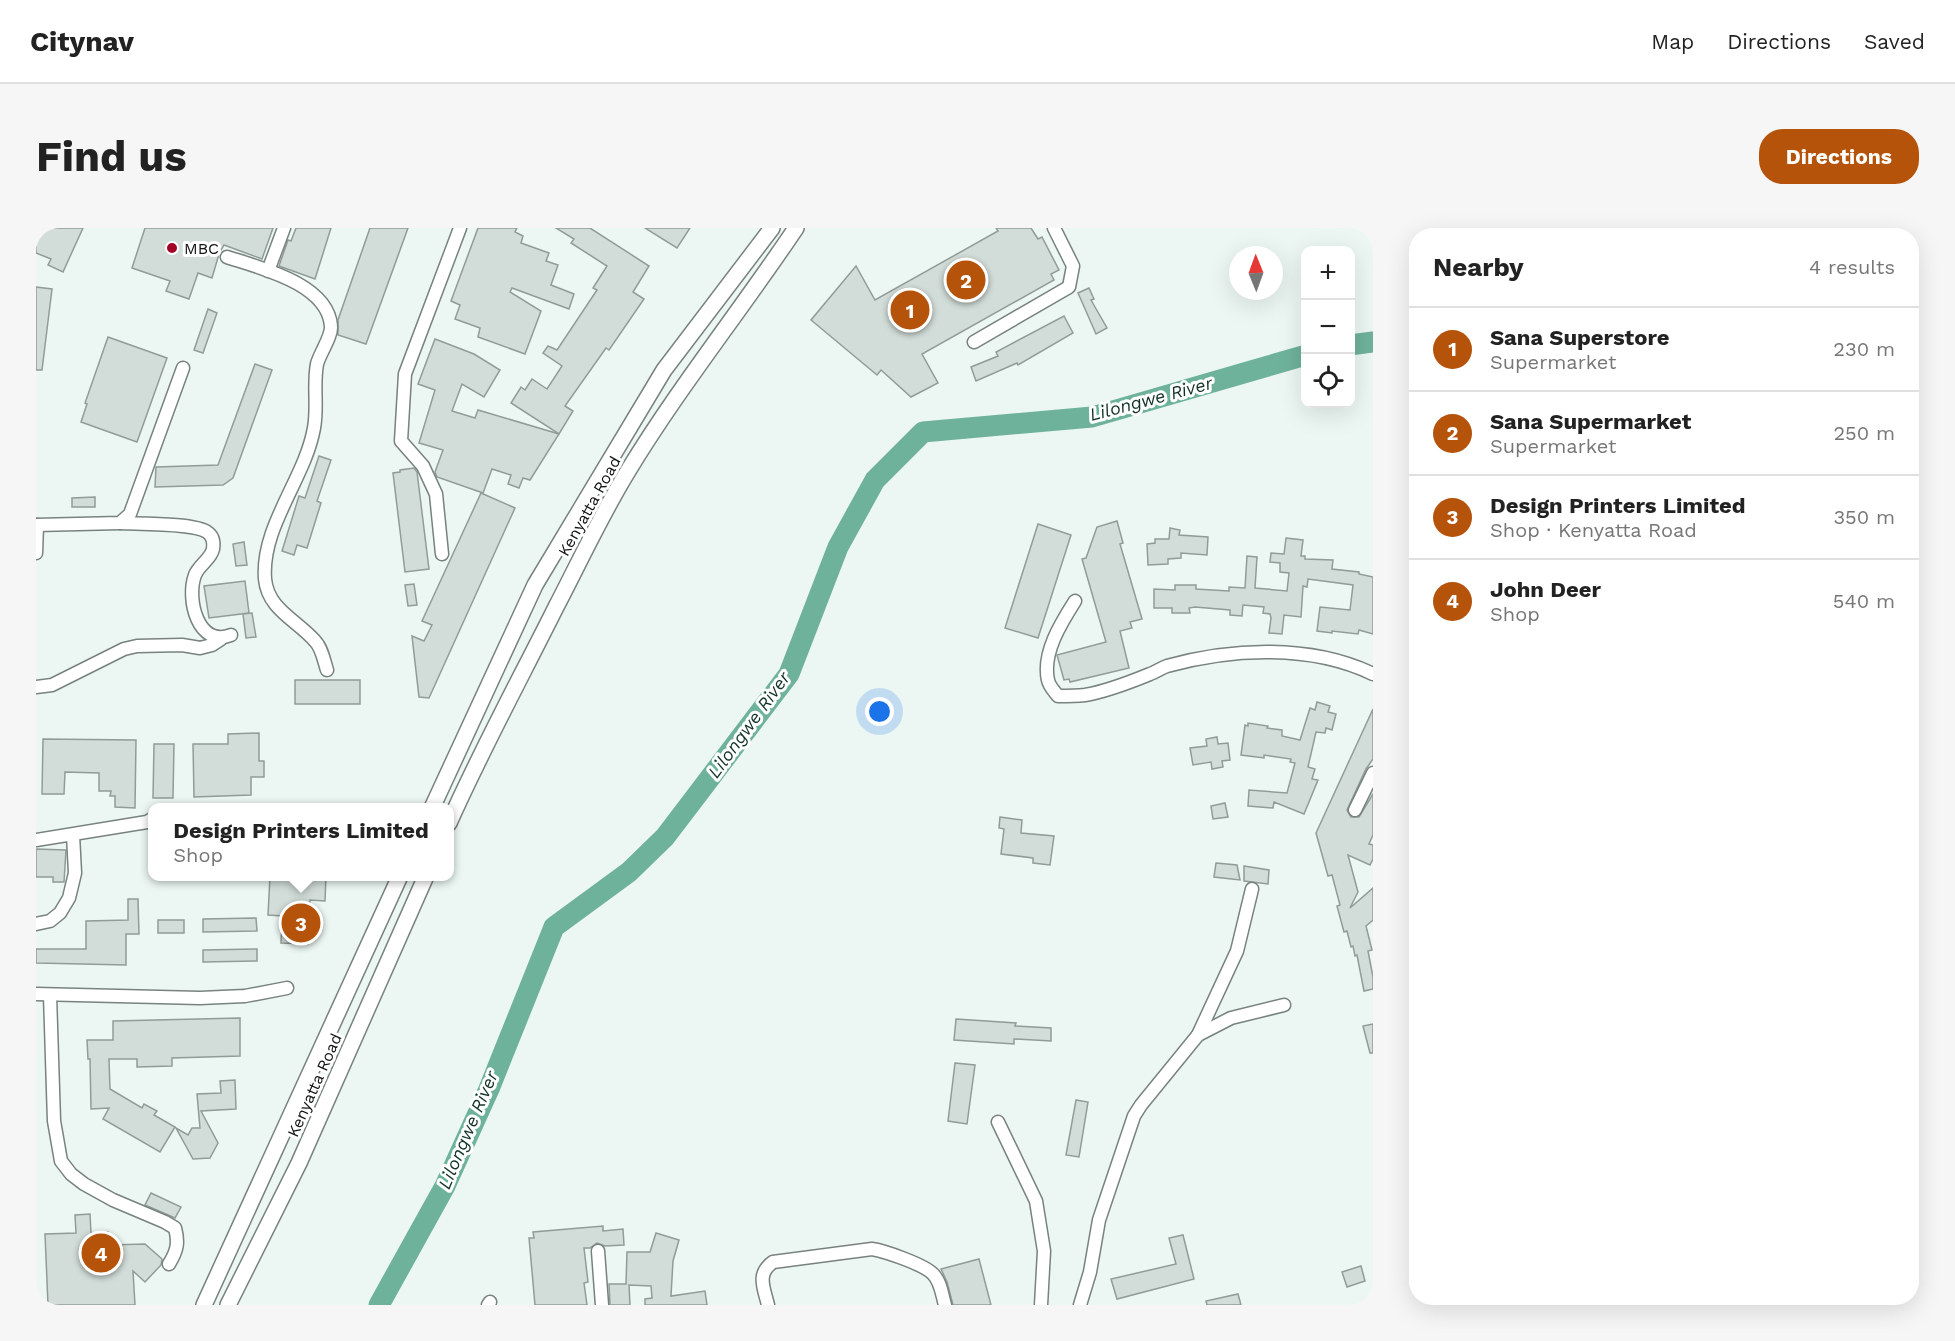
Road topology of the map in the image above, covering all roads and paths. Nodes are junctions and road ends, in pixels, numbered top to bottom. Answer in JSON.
{"nodes":[{"id":1,"x":284,"y":228,"type":"edge"},
{"id":2,"x":460,"y":228,"type":"edge"},
{"id":3,"x":772,"y":228,"type":"edge"},
{"id":4,"x":796,"y":228,"type":"edge"},
{"id":5,"x":1053,"y":228,"type":"edge"},
{"id":6,"x":227,"y":257,"type":"dead end"},
{"id":7,"x":268,"y":271,"type":"junction"},
{"id":8,"x":975,"y":342,"type":"dead end"},
{"id":9,"x":183,"y":368,"type":"dead end"},
{"id":10,"x":120,"y":523,"type":"junction"},
{"id":11,"x":36,"y":525,"type":"edge"},
{"id":12,"x":36,"y":553,"type":"edge"},
{"id":13,"x":442,"y":554,"type":"dead end"},
{"id":14,"x":1075,"y":601,"type":"dead end"},
{"id":15,"x":327,"y":670,"type":"dead end"},
{"id":16,"x":1373,"y":674,"type":"edge"},
{"id":17,"x":36,"y":687,"type":"edge"},
{"id":18,"x":1373,"y":772,"type":"edge"},
{"id":19,"x":434,"y":803,"type":"edge"},
{"id":20,"x":1355,"y":810,"type":"dead end"},
{"id":21,"x":454,"y":815,"type":"edge"},
{"id":22,"x":148,"y":822,"type":"edge"},
{"id":23,"x":73,"y":835,"type":"junction"},
{"id":24,"x":36,"y":840,"type":"edge"},
{"id":25,"x":398,"y":881,"type":"edge"},
{"id":26,"x":424,"y":881,"type":"edge"},
{"id":27,"x":1252,"y":890,"type":"dead end"},
{"id":28,"x":36,"y":924,"type":"edge"},
{"id":29,"x":287,"y":988,"type":"dead end"},
{"id":30,"x":36,"y":994,"type":"edge"},
{"id":31,"x":50,"y":994,"type":"junction"},
{"id":32,"x":1284,"y":1005,"type":"dead end"},
{"id":33,"x":1198,"y":1035,"type":"junction"},
{"id":34,"x":998,"y":1122,"type":"dead end"},
{"id":35,"x":598,"y":1251,"type":"dead end"},
{"id":36,"x":169,"y":1264,"type":"dead end"},
{"id":37,"x":204,"y":1305,"type":"edge"},
{"id":38,"x":228,"y":1305,"type":"edge"},
{"id":39,"x":603,"y":1305,"type":"edge"},
{"id":40,"x":768,"y":1305,"type":"edge"},
{"id":41,"x":945,"y":1305,"type":"edge"},
{"id":42,"x":1041,"y":1305,"type":"edge"},
{"id":43,"x":1080,"y":1305,"type":"edge"}],
"edges":[{"from":1,"to":7,"type":"street"},
{"from":2,"to":13,"type":"street"},
{"from":3,"to":19,"type":"main road","name":"Kenyatta Road"},
{"from":4,"to":21,"type":"main road","name":"Kenyatta Road"},
{"from":5,"to":8,"type":"street"},
{"from":6,"to":7,"type":"street"},
{"from":7,"to":15,"type":"street"},
{"from":9,"to":10,"type":"street"},
{"from":10,"to":11,"type":"street"},
{"from":10,"to":17,"type":"street"},
{"from":11,"to":12,"type":"street"},
{"from":14,"to":16,"type":"street"},
{"from":18,"to":20,"type":"street"},
{"from":22,"to":23,"type":"street"},
{"from":23,"to":24,"type":"street"},
{"from":23,"to":28,"type":"street"},
{"from":25,"to":37,"type":"main road","name":"Kenyatta Road"},
{"from":26,"to":38,"type":"main road","name":"Kenyatta Road"},
{"from":27,"to":33,"type":"street"},
{"from":29,"to":31,"type":"street"},
{"from":30,"to":31,"type":"street"},
{"from":31,"to":36,"type":"street"},
{"from":32,"to":33,"type":"street"},
{"from":33,"to":43,"type":"street"},
{"from":34,"to":42,"type":"street"},
{"from":35,"to":39,"type":"street"},
{"from":40,"to":41,"type":"street"}]}
